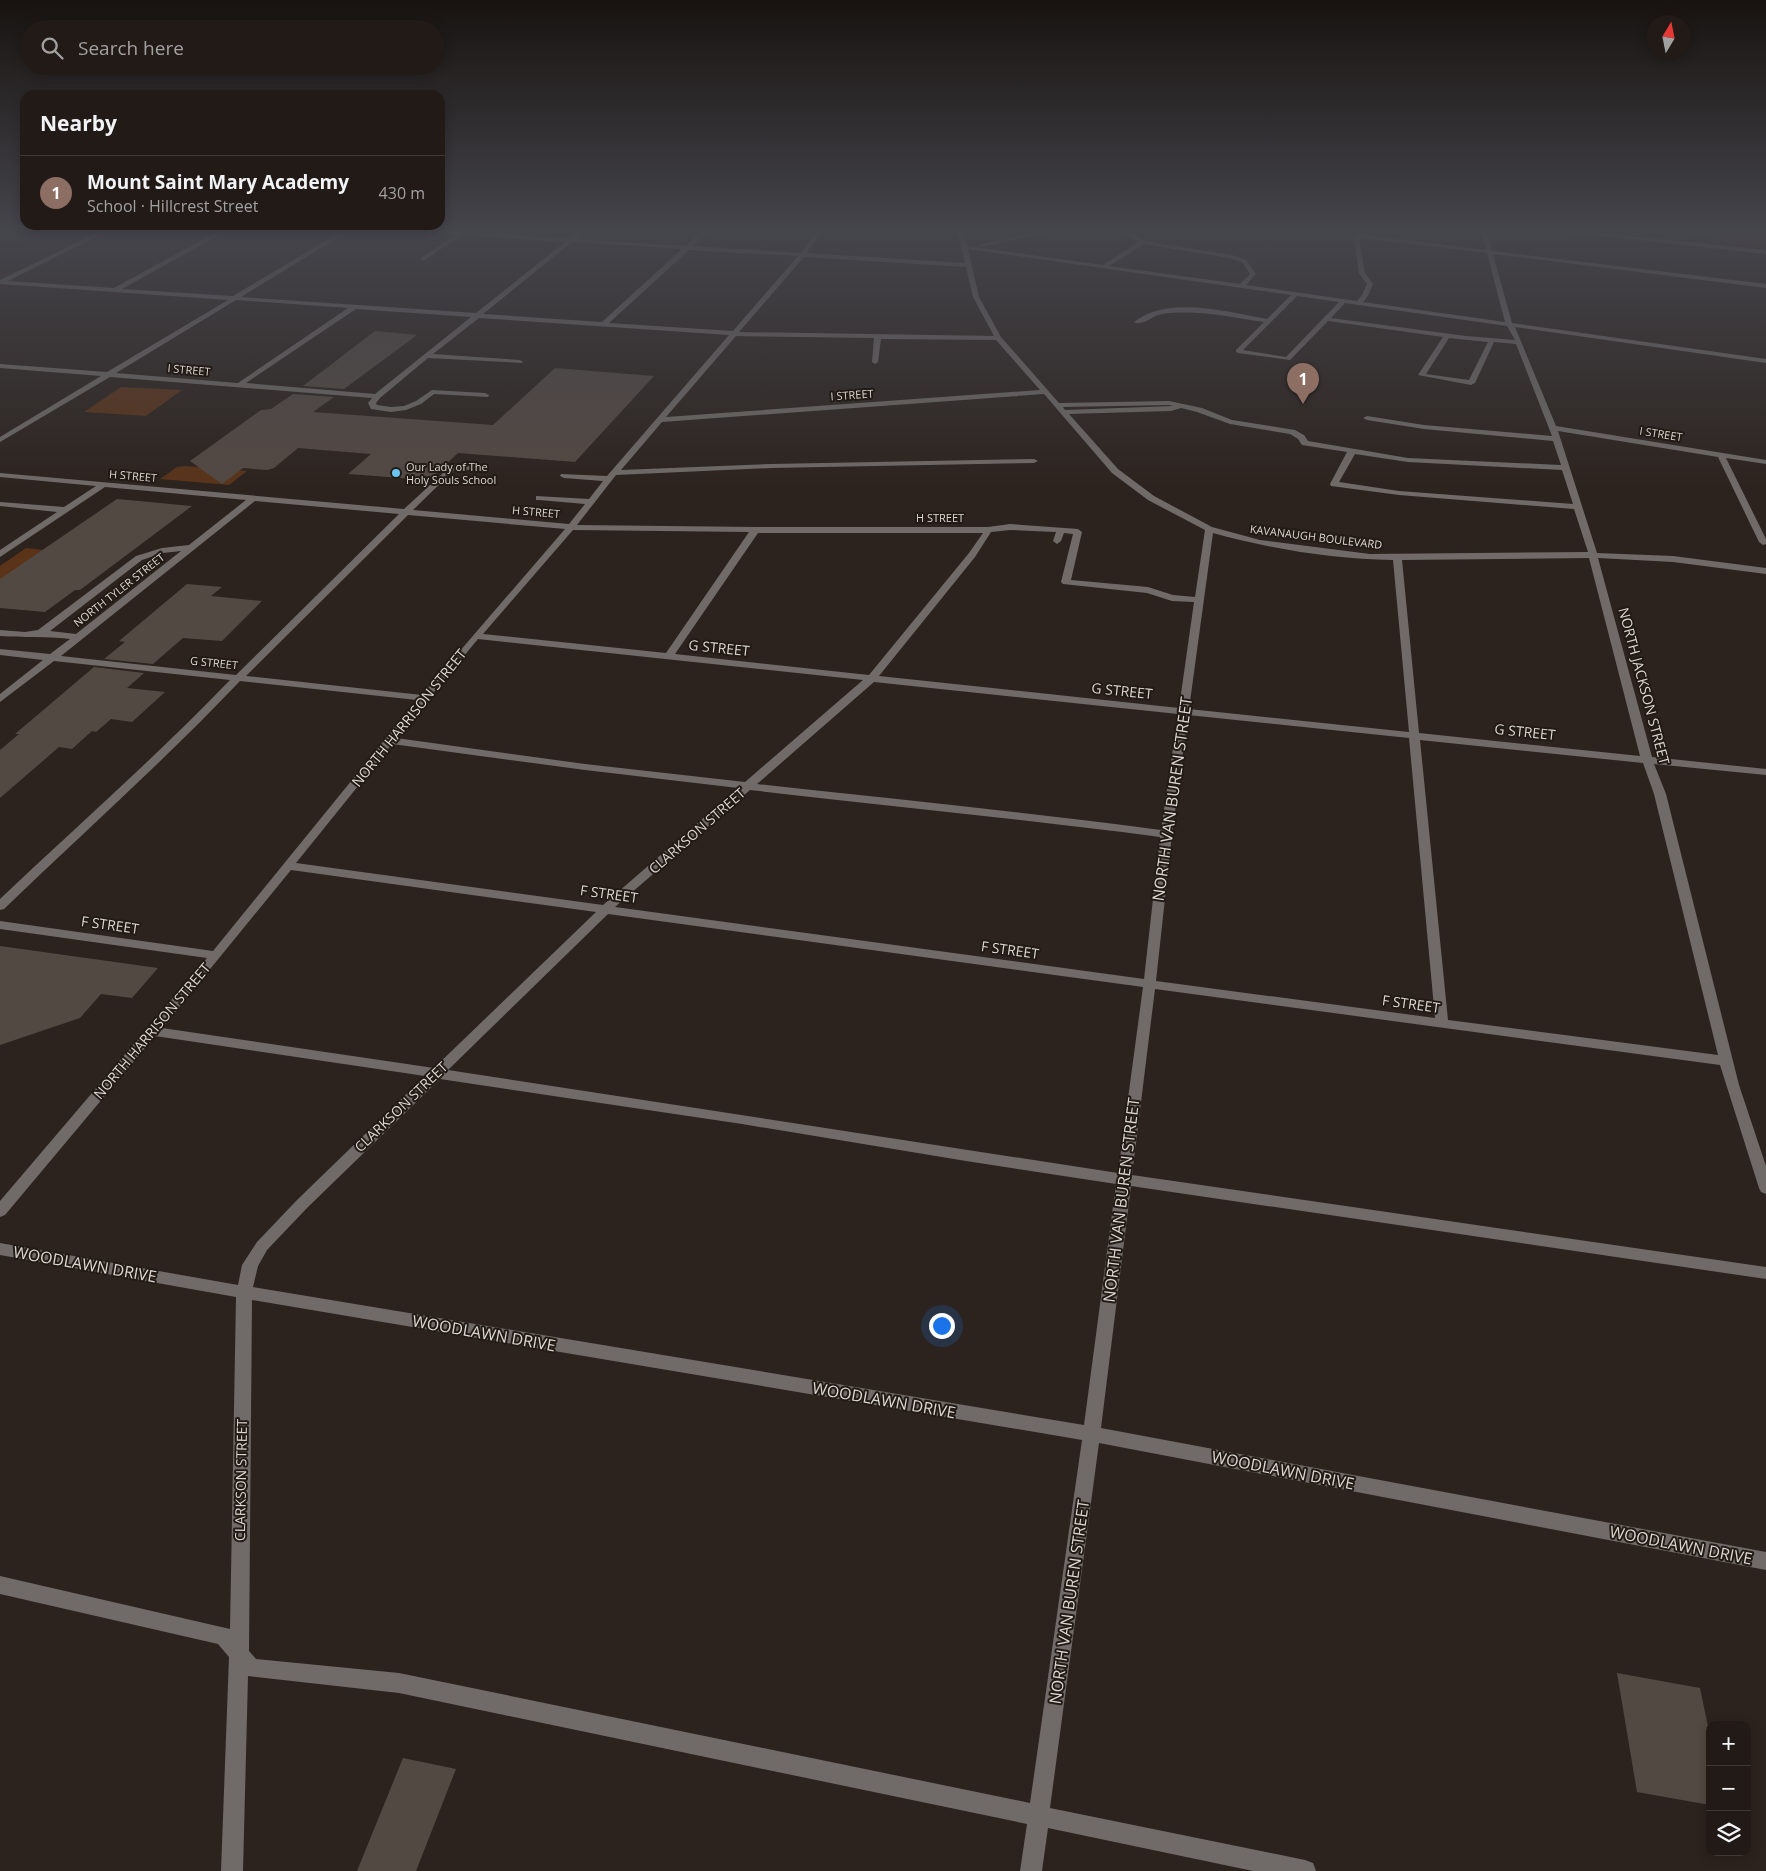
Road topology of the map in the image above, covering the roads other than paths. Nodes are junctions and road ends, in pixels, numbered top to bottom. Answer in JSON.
{"nodes":[{"id":1,"x":206,"y":315,"type":"edge"},
{"id":2,"x":342,"y":315,"type":"edge"},
{"id":3,"x":469,"y":315,"type":"edge"},
{"id":4,"x":614,"y":315,"type":"edge"},
{"id":5,"x":749,"y":315,"type":"edge"},
{"id":6,"x":986,"y":315,"type":"edge"},
{"id":7,"x":1151,"y":315,"type":"edge"},
{"id":8,"x":1233,"y":315,"type":"edge"},
{"id":9,"x":1274,"y":315,"type":"edge"},
{"id":10,"x":1329,"y":315,"type":"edge"},
{"id":11,"x":1450,"y":315,"type":"edge"},
{"id":12,"x":1508,"y":315,"type":"edge"},
{"id":13,"x":479,"y":316,"type":"junction"},
{"id":14,"x":1326,"y":319,"type":"junction"},
{"id":15,"x":1268,"y":321,"type":"junction"},
{"id":16,"x":1137,"y":322,"type":"dead end"},
{"id":17,"x":604,"y":324,"type":"junction"},
{"id":18,"x":1509,"y":324,"type":"junction"},
{"id":19,"x":733,"y":333,"type":"junction"},
{"id":20,"x":1447,"y":336,"type":"junction"},
{"id":21,"x":878,"y":337,"type":"junction"},
{"id":22,"x":998,"y":338,"type":"junction"},
{"id":23,"x":1492,"y":340,"type":"junction"},
{"id":24,"x":1518,"y":342,"type":"junction"},
{"id":25,"x":428,"y":356,"type":"junction"},
{"id":26,"x":1766,"y":361,"type":"edge"},
{"id":27,"x":520,"y":362,"type":"dead end"},
{"id":28,"x":875,"y":362,"type":"dead end"},
{"id":29,"x":0,"y":366,"type":"edge"},
{"id":30,"x":108,"y":375,"type":"junction"},
{"id":31,"x":239,"y":385,"type":"junction"},
{"id":32,"x":1045,"y":392,"type":"junction"},
{"id":33,"x":486,"y":395,"type":"dead end"},
{"id":34,"x":377,"y":396,"type":"junction"},
{"id":35,"x":1060,"y":408,"type":"junction"},
{"id":36,"x":1367,"y":418,"type":"dead end"},
{"id":37,"x":660,"y":420,"type":"junction"},
{"id":38,"x":1553,"y":428,"type":"junction"},
{"id":39,"x":1557,"y":439,"type":"junction"},
{"id":40,"x":0,"y":440,"type":"edge"},
{"id":41,"x":1352,"y":451,"type":"junction"},
{"id":42,"x":1721,"y":455,"type":"junction"},
{"id":43,"x":1034,"y":461,"type":"dead end"},
{"id":44,"x":1766,"y":462,"type":"edge"},
{"id":45,"x":471,"y":468,"type":"dead end"},
{"id":46,"x":1567,"y":468,"type":"junction"},
{"id":47,"x":0,"y":475,"type":"edge"},
{"id":48,"x":564,"y":476,"type":"dead end"},
{"id":49,"x":612,"y":476,"type":"junction"},
{"id":50,"x":103,"y":485,"type":"junction"},
{"id":51,"x":253,"y":498,"type":"junction"},
{"id":52,"x":539,"y":498,"type":"dead end"},
{"id":53,"x":590,"y":502,"type":"junction"},
{"id":54,"x":0,"y":504,"type":"edge"},
{"id":55,"x":1578,"y":507,"type":"junction"},
{"id":56,"x":65,"y":510,"type":"junction"},
{"id":57,"x":407,"y":512,"type":"junction"},
{"id":58,"x":571,"y":527,"type":"junction"},
{"id":59,"x":1209,"y":529,"type":"junction"},
{"id":60,"x":755,"y":530,"type":"junction"},
{"id":61,"x":988,"y":530,"type":"junction"},
{"id":62,"x":1060,"y":530,"type":"junction"},
{"id":63,"x":1057,"y":541,"type":"dead end"},
{"id":64,"x":1763,"y":542,"type":"dead end"},
{"id":65,"x":191,"y":547,"type":"junction"},
{"id":66,"x":0,"y":554,"type":"edge"},
{"id":67,"x":1593,"y":555,"type":"junction"},
{"id":68,"x":1397,"y":558,"type":"junction"},
{"id":69,"x":1766,"y":570,"type":"edge"},
{"id":70,"x":1198,"y":600,"type":"junction"},
{"id":71,"x":0,"y":633,"type":"edge"},
{"id":72,"x":40,"y":633,"type":"junction"},
{"id":73,"x":78,"y":636,"type":"junction"},
{"id":74,"x":476,"y":636,"type":"junction"},
{"id":75,"x":0,"y":652,"type":"edge"},
{"id":76,"x":670,"y":656,"type":"junction"},
{"id":77,"x":51,"y":658,"type":"junction"},
{"id":78,"x":238,"y":678,"type":"junction"},
{"id":79,"x":872,"y":678,"type":"junction"},
{"id":80,"x":425,"y":698,"type":"junction"},
{"id":81,"x":0,"y":699,"type":"edge"},
{"id":82,"x":1184,"y":711,"type":"junction"},
{"id":83,"x":1414,"y":735,"type":"junction"},
{"id":84,"x":389,"y":740,"type":"junction"},
{"id":85,"x":1647,"y":759,"type":"junction"},
{"id":86,"x":1766,"y":772,"type":"edge"},
{"id":87,"x":750,"y":785,"type":"junction"},
{"id":88,"x":1166,"y":834,"type":"junction"},
{"id":89,"x":289,"y":866,"type":"junction"},
{"id":90,"x":0,"y":906,"type":"edge"},
{"id":91,"x":607,"y":908,"type":"junction"},
{"id":92,"x":0,"y":925,"type":"edge"},
{"id":93,"x":216,"y":955,"type":"junction"},
{"id":94,"x":1149,"y":984,"type":"junction"},
{"id":95,"x":1442,"y":1023,"type":"junction"},
{"id":96,"x":152,"y":1031,"type":"junction"},
{"id":97,"x":1726,"y":1061,"type":"junction"},
{"id":98,"x":436,"y":1074,"type":"junction"},
{"id":99,"x":1124,"y":1180,"type":"junction"},
{"id":100,"x":1766,"y":1188,"type":"edge"},
{"id":101,"x":0,"y":1211,"type":"edge"},
{"id":102,"x":0,"y":1249,"type":"edge"},
{"id":103,"x":1766,"y":1273,"type":"edge"},
{"id":104,"x":244,"y":1292,"type":"junction"},
{"id":105,"x":1092,"y":1434,"type":"junction"},
{"id":106,"x":1766,"y":1560,"type":"edge"},
{"id":107,"x":0,"y":1585,"type":"edge"},
{"id":108,"x":239,"y":1654,"type":"junction"},
{"id":109,"x":1039,"y":1816,"type":"junction"},
{"id":110,"x":232,"y":1871,"type":"edge"},
{"id":111,"x":1031,"y":1871,"type":"edge"},
{"id":112,"x":1305,"y":1871,"type":"edge"}],
"edges":[{"from":1,"to":30,"type":"street"},
{"from":2,"to":31,"type":"street"},
{"from":3,"to":13,"type":"street"},
{"from":4,"to":17,"type":"street"},
{"from":5,"to":19,"type":"street","name":"NORTH HARRISON STREET"},
{"from":6,"to":22,"type":"street","name":"KAVANAUGH BOULEVARD"},
{"from":7,"to":16,"type":"street"},
{"from":8,"to":15,"type":"street"},
{"from":9,"to":15,"type":"street"},
{"from":10,"to":14,"type":"street"},
{"from":11,"to":18,"type":"street"},
{"from":12,"to":18,"type":"street","name":"NORTH JACKSON STREET"},
{"from":13,"to":17,"type":"street"},
{"from":13,"to":25,"type":"street"},
{"from":14,"to":15,"type":"street"},
{"from":14,"to":20,"type":"street"},
{"from":17,"to":19,"type":"street"},
{"from":18,"to":24,"type":"street","name":"NORTH JACKSON STREET"},
{"from":18,"to":26,"type":"street"},
{"from":19,"to":21,"type":"street"},
{"from":19,"to":37,"type":"street","name":"NORTH HARRISON STREET"},
{"from":20,"to":23,"type":"street"},
{"from":20,"to":23,"type":"street"},
{"from":21,"to":22,"type":"street"},
{"from":21,"to":28,"type":"street"},
{"from":22,"to":32,"type":"street","name":"KAVANAUGH BOULEVARD"},
{"from":23,"to":24,"type":"street"},
{"from":24,"to":38,"type":"street","name":"NORTH JACKSON STREET"},
{"from":25,"to":27,"type":"street"},
{"from":25,"to":34,"type":"street"},
{"from":29,"to":30,"type":"street","name":"I STREET"},
{"from":30,"to":31,"type":"street","name":"I STREET"},
{"from":30,"to":40,"type":"street"},
{"from":31,"to":34,"type":"street","name":"I STREET"},
{"from":32,"to":35,"type":"street","name":"KAVANAUGH BOULEVARD"},
{"from":32,"to":37,"type":"street","name":"I STREET"},
{"from":33,"to":34,"type":"street"},
{"from":35,"to":41,"type":"street"},
{"from":35,"to":59,"type":"street","name":"KAVANAUGH BOULEVARD"},
{"from":36,"to":39,"type":"street"},
{"from":37,"to":49,"type":"street","name":"NORTH HARRISON STREET"},
{"from":38,"to":39,"type":"street","name":"NORTH JACKSON STREET"},
{"from":38,"to":42,"type":"street","name":"I STREET"},
{"from":39,"to":46,"type":"street","name":"NORTH JACKSON STREET"},
{"from":41,"to":46,"type":"street"},
{"from":41,"to":55,"type":"street"},
{"from":42,"to":44,"type":"street","name":"I STREET"},
{"from":42,"to":64,"type":"street"},
{"from":43,"to":49,"type":"street"},
{"from":45,"to":57,"type":"street"},
{"from":46,"to":55,"type":"street","name":"NORTH JACKSON STREET"},
{"from":47,"to":50,"type":"street","name":"H STREET"},
{"from":48,"to":49,"type":"street"},
{"from":49,"to":53,"type":"street","name":"NORTH HARRISON STREET"},
{"from":50,"to":51,"type":"street","name":"H STREET"},
{"from":50,"to":56,"type":"street"},
{"from":51,"to":57,"type":"street","name":"H STREET"},
{"from":51,"to":65,"type":"street","name":"NORTH TYLER STREET"},
{"from":52,"to":53,"type":"street"},
{"from":53,"to":58,"type":"street","name":"NORTH HARRISON STREET"},
{"from":54,"to":56,"type":"street"},
{"from":55,"to":67,"type":"street","name":"NORTH JACKSON STREET"},
{"from":56,"to":66,"type":"street"},
{"from":57,"to":58,"type":"street","name":"H STREET"},
{"from":57,"to":78,"type":"street"},
{"from":58,"to":60,"type":"street","name":"H STREET"},
{"from":58,"to":74,"type":"street","name":"NORTH HARRISON STREET"},
{"from":59,"to":68,"type":"street","name":"KAVANAUGH BOULEVARD"},
{"from":59,"to":70,"type":"street","name":"NORTH VAN BUREN STREET"},
{"from":60,"to":61,"type":"street","name":"H STREET"},
{"from":60,"to":76,"type":"street"},
{"from":61,"to":62,"type":"street","name":"H STREET"},
{"from":61,"to":79,"type":"street","name":"CLARKSON STREET"},
{"from":62,"to":63,"type":"street"},
{"from":62,"to":70,"type":"street"},
{"from":65,"to":72,"type":"street"},
{"from":65,"to":73,"type":"street","name":"NORTH TYLER STREET"},
{"from":67,"to":68,"type":"street","name":"KAVANAUGH BOULEVARD"},
{"from":67,"to":69,"type":"street","name":"KAVANAUGH BOULEVARD"},
{"from":67,"to":85,"type":"street","name":"NORTH JACKSON STREET"},
{"from":68,"to":83,"type":"street"},
{"from":70,"to":82,"type":"street","name":"NORTH VAN BUREN STREET"},
{"from":71,"to":72,"type":"street"},
{"from":72,"to":73,"type":"street"},
{"from":73,"to":77,"type":"street","name":"NORTH TYLER STREET"},
{"from":74,"to":76,"type":"street","name":"G STREET"},
{"from":74,"to":80,"type":"street","name":"NORTH HARRISON STREET"},
{"from":75,"to":77,"type":"street","name":"G STREET"},
{"from":76,"to":79,"type":"street","name":"G STREET"},
{"from":77,"to":78,"type":"street","name":"G STREET"},
{"from":77,"to":81,"type":"street","name":"NORTH TYLER STREET"},
{"from":78,"to":80,"type":"street","name":"G STREET"},
{"from":78,"to":90,"type":"street"},
{"from":79,"to":82,"type":"street","name":"G STREET"},
{"from":79,"to":87,"type":"street","name":"CLARKSON STREET"},
{"from":80,"to":84,"type":"street","name":"NORTH HARRISON STREET"},
{"from":82,"to":83,"type":"street","name":"G STREET"},
{"from":82,"to":88,"type":"street","name":"NORTH VAN BUREN STREET"},
{"from":83,"to":85,"type":"street","name":"G STREET"},
{"from":83,"to":95,"type":"street"},
{"from":84,"to":87,"type":"street"},
{"from":84,"to":89,"type":"street","name":"NORTH HARRISON STREET"},
{"from":85,"to":86,"type":"street","name":"G STREET"},
{"from":85,"to":97,"type":"street","name":"NORTH JACKSON STREET"},
{"from":87,"to":88,"type":"street"},
{"from":87,"to":91,"type":"street","name":"CLARKSON STREET"},
{"from":88,"to":94,"type":"street","name":"NORTH VAN BUREN STREET"},
{"from":89,"to":91,"type":"street","name":"F STREET"},
{"from":89,"to":93,"type":"street","name":"NORTH HARRISON STREET"},
{"from":91,"to":94,"type":"street","name":"F STREET"},
{"from":91,"to":98,"type":"street","name":"CLARKSON STREET"},
{"from":92,"to":93,"type":"street","name":"F STREET"},
{"from":93,"to":96,"type":"street","name":"NORTH HARRISON STREET"},
{"from":94,"to":95,"type":"street","name":"F STREET"},
{"from":94,"to":99,"type":"street","name":"NORTH VAN BUREN STREET"},
{"from":95,"to":97,"type":"street","name":"F STREET"},
{"from":96,"to":98,"type":"street"},
{"from":96,"to":101,"type":"street","name":"NORTH HARRISON STREET"},
{"from":97,"to":100,"type":"street","name":"NORTH JACKSON STREET"},
{"from":98,"to":99,"type":"street"},
{"from":98,"to":104,"type":"street","name":"CLARKSON STREET"},
{"from":99,"to":103,"type":"street"},
{"from":99,"to":105,"type":"street","name":"NORTH VAN BUREN STREET"},
{"from":102,"to":104,"type":"street","name":"WOODLAWN DRIVE"},
{"from":104,"to":105,"type":"street","name":"WOODLAWN DRIVE"},
{"from":104,"to":108,"type":"street","name":"CLARKSON STREET"},
{"from":105,"to":106,"type":"street","name":"WOODLAWN DRIVE"},
{"from":105,"to":109,"type":"street","name":"NORTH VAN BUREN STREET"},
{"from":107,"to":108,"type":"street"},
{"from":108,"to":109,"type":"street"},
{"from":108,"to":110,"type":"street","name":"CLARKSON STREET"},
{"from":109,"to":111,"type":"street","name":"NORTH VAN BUREN STREET"},
{"from":109,"to":112,"type":"street"}]}
